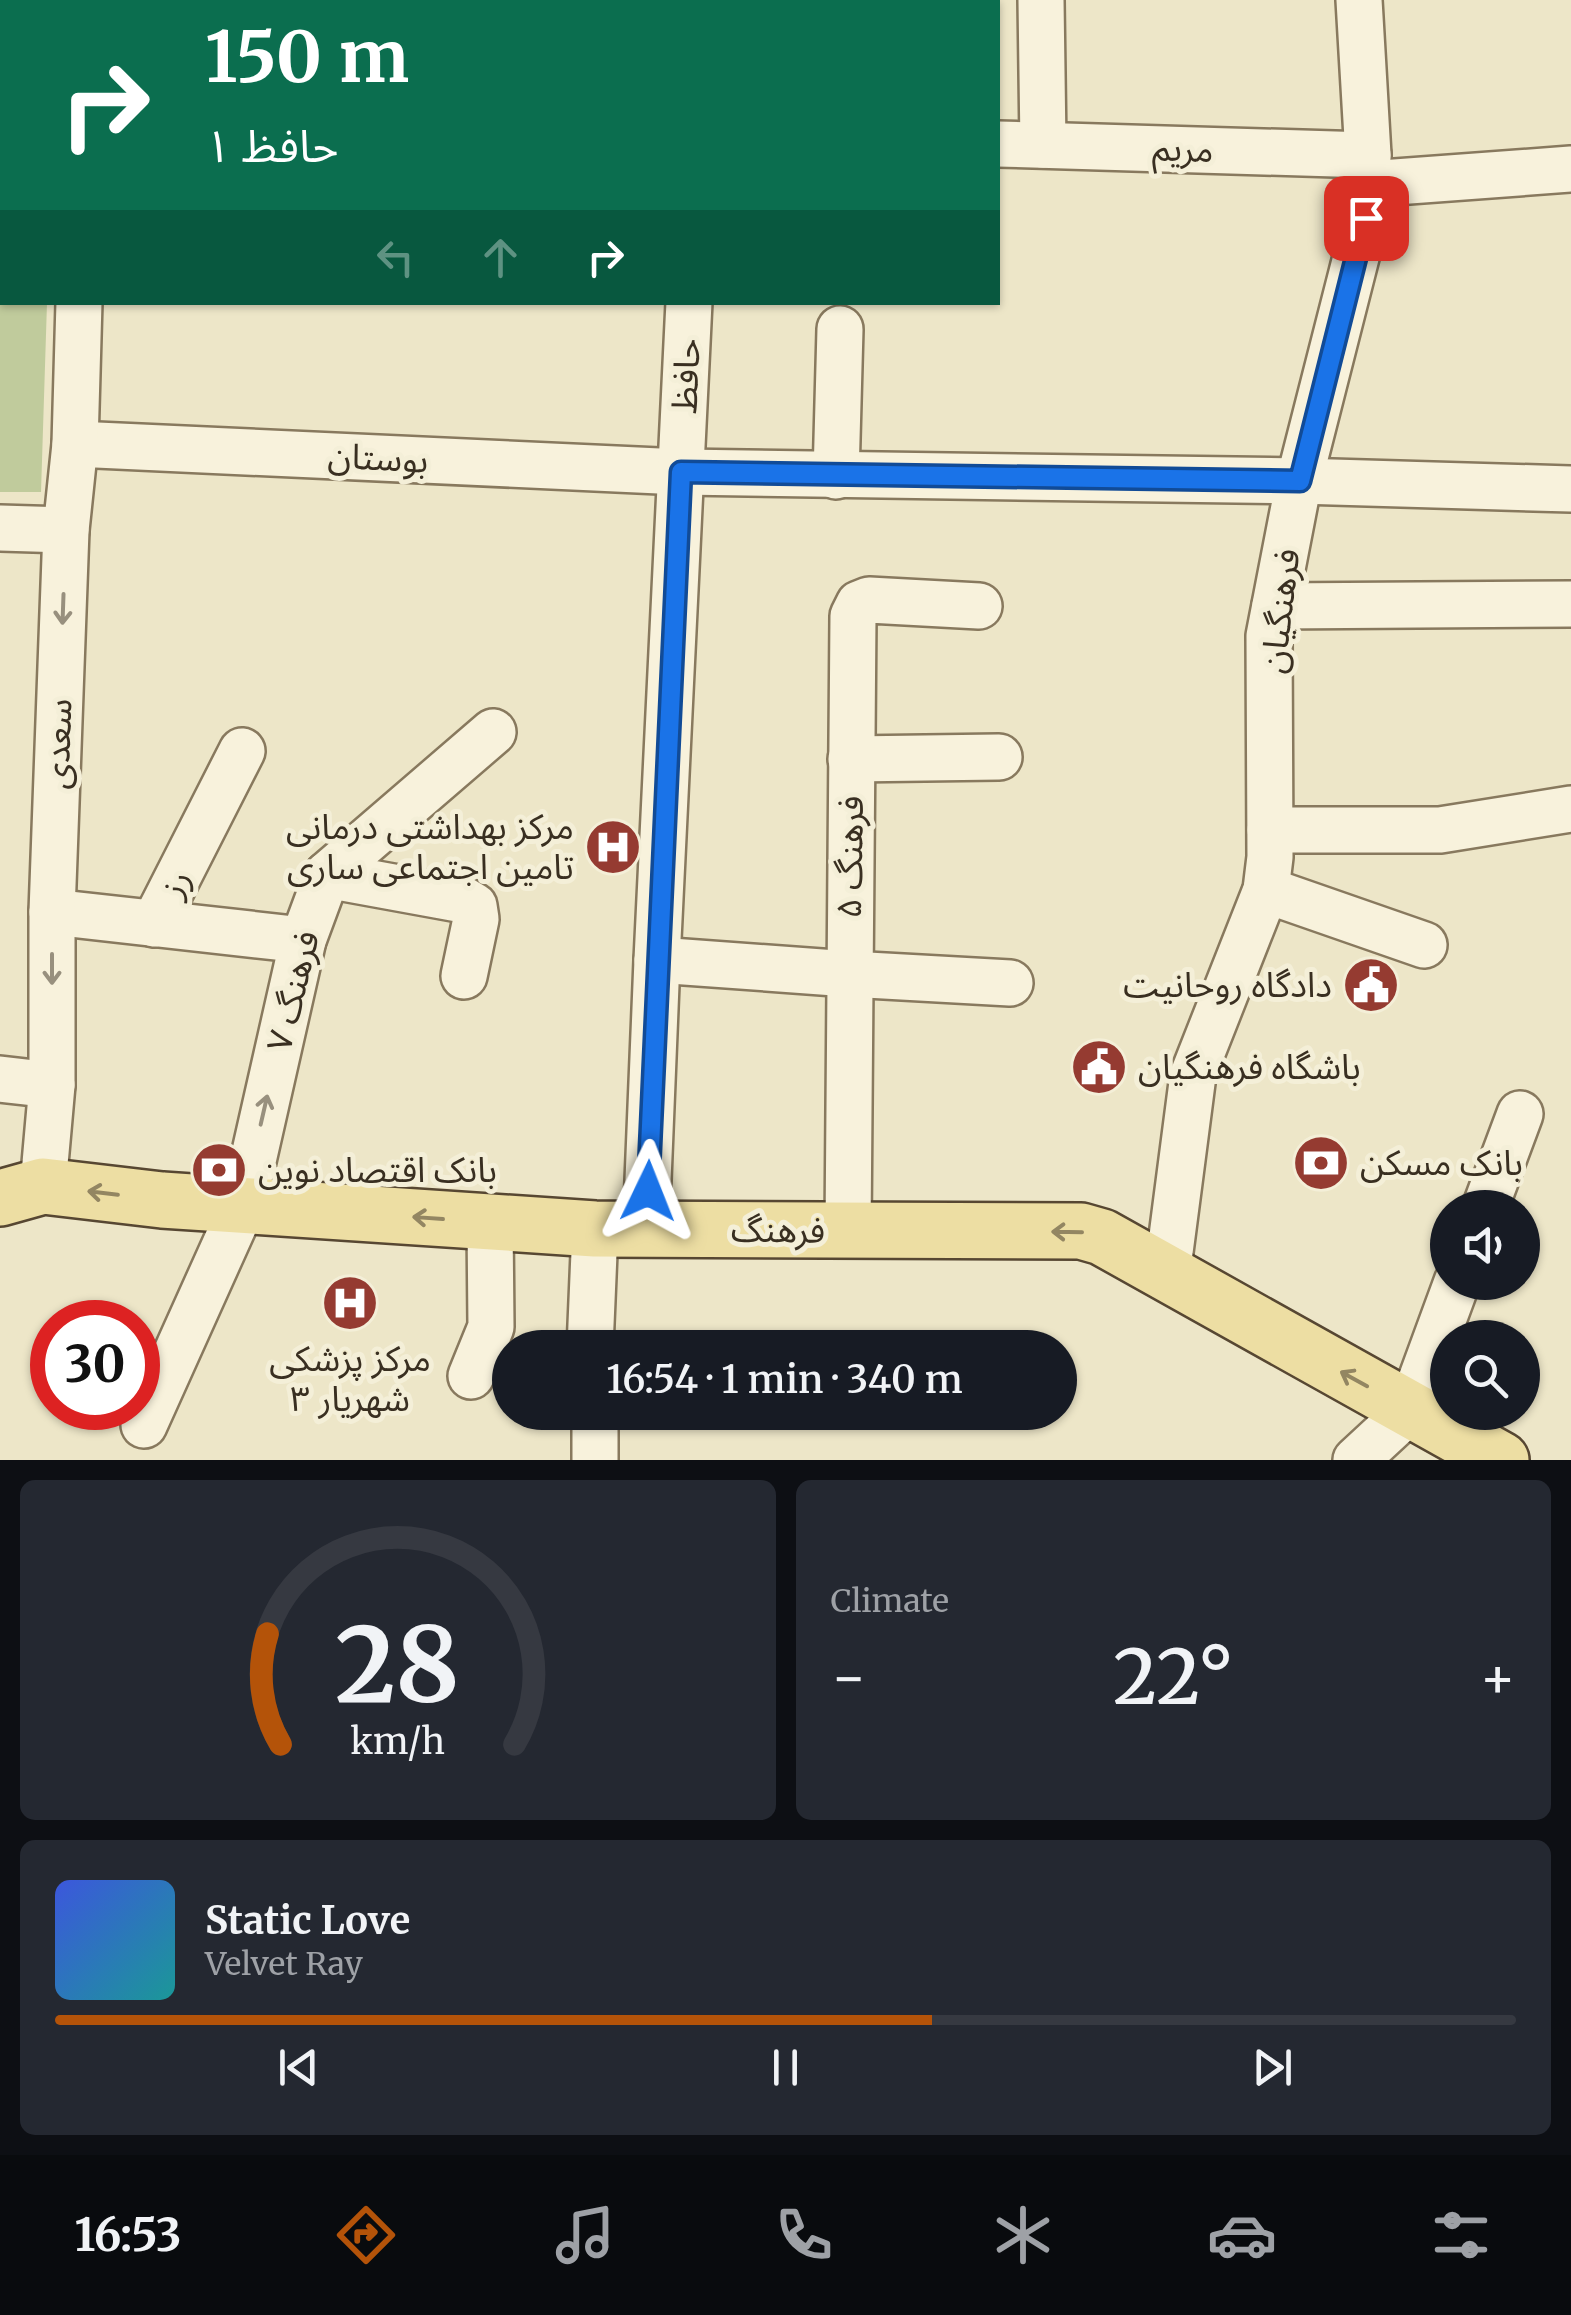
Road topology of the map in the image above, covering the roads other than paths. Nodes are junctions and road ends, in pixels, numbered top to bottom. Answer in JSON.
{"nodes":[{"id":1,"x":1041,"y":0,"type":"edge"},
{"id":2,"x":1359,"y":0,"type":"edge"},
{"id":3,"x":1000,"y":144,"type":"edge"},
{"id":4,"x":1044,"y":145,"type":"junction"},
{"id":5,"x":1571,"y":169,"type":"edge"},
{"id":6,"x":1368,"y":170,"type":"junction"},
{"id":7,"x":78,"y":305,"type":"edge"},
{"id":8,"x":689,"y":305,"type":"edge"},
{"id":9,"x":840,"y":329,"type":"dead end"},
{"id":10,"x":76,"y":444,"type":"junction"},
{"id":11,"x":681,"y":472,"type":"junction"},
{"id":12,"x":836,"y":476,"type":"junction"},
{"id":13,"x":1300,"y":481,"type":"junction"},
{"id":14,"x":1571,"y":489,"type":"edge"},
{"id":15,"x":0,"y":528,"type":"edge"},
{"id":16,"x":66,"y":530,"type":"junction"},
{"id":17,"x":1571,"y":604,"type":"edge"},
{"id":18,"x":978,"y":606,"type":"dead end"},
{"id":19,"x":1275,"y":606,"type":"junction"},
{"id":20,"x":493,"y":732,"type":"dead end"},
{"id":21,"x":242,"y":751,"type":"dead end"},
{"id":22,"x":999,"y":757,"type":"dead end"},
{"id":23,"x":851,"y":759,"type":"junction"},
{"id":24,"x":1571,"y":809,"type":"edge"},
{"id":25,"x":1270,"y":830,"type":"junction"},
{"id":26,"x":327,"y":874,"type":"junction"},
{"id":27,"x":1266,"y":890,"type":"junction"},
{"id":28,"x":52,"y":912,"type":"junction"},
{"id":29,"x":154,"y":924,"type":"junction"},
{"id":30,"x":303,"y":940,"type":"junction"},
{"id":31,"x":1424,"y":945,"type":"dead end"},
{"id":32,"x":657,"y":960,"type":"junction"},
{"id":33,"x":849,"y":974,"type":"junction"},
{"id":34,"x":464,"y":976,"type":"dead end"},
{"id":35,"x":1010,"y":982,"type":"dead end"},
{"id":36,"x":0,"y":1079,"type":"edge"},
{"id":37,"x":52,"y":1085,"type":"junction"},
{"id":38,"x":1520,"y":1114,"type":"dead end"},
{"id":39,"x":1492,"y":1190,"type":"edge"},
{"id":40,"x":21,"y":1192,"type":"edge"},
{"id":41,"x":243,"y":1205,"type":"junction"},
{"id":42,"x":490,"y":1222,"type":"junction"},
{"id":43,"x":621,"y":1229,"type":"junction"},
{"id":44,"x":848,"y":1231,"type":"junction"},
{"id":45,"x":1167,"y":1275,"type":"junction"},
{"id":46,"x":1450,"y":1300,"type":"edge"},
{"id":47,"x":595,"y":1330,"type":"edge"},
{"id":48,"x":470,"y":1376,"type":"dead end"},
{"id":49,"x":160,"y":1389,"type":"edge"},
{"id":50,"x":1410,"y":1410,"type":"junction"},
{"id":51,"x":595,"y":1430,"type":"edge"},
{"id":52,"x":595,"y":1460,"type":"edge"},
{"id":53,"x":1356,"y":1460,"type":"edge"},
{"id":54,"x":1501,"y":1460,"type":"edge"}],
"edges":[{"from":1,"to":4,"type":"street"},
{"from":2,"to":6,"type":"street","name":"فرهنگیان"},
{"from":3,"to":4,"type":"street","name":"مریم"},
{"from":4,"to":6,"type":"street","name":"مریم"},
{"from":5,"to":6,"type":"street","name":"مریم"},
{"from":6,"to":13,"type":"street","name":"فرهنگیان"},
{"from":7,"to":10,"type":"street","name":"سعدی"},
{"from":8,"to":11,"type":"street","name":"حافظ"},
{"from":9,"to":12,"type":"street"},
{"from":10,"to":11,"type":"street","name":"بوستان"},
{"from":10,"to":16,"type":"street","name":"سعدی"},
{"from":11,"to":12,"type":"street","name":"بوستان"},
{"from":11,"to":32,"type":"street","name":"حافظ"},
{"from":12,"to":13,"type":"street","name":"بوستان"},
{"from":13,"to":14,"type":"street","name":"بوستان"},
{"from":13,"to":19,"type":"street","name":"فرهنگیان"},
{"from":15,"to":16,"type":"street"},
{"from":16,"to":28,"type":"street","name":"سعدی","one_way":true},
{"from":17,"to":19,"type":"street"},
{"from":18,"to":23,"type":"street","name":"فرهنگ ۵"},
{"from":19,"to":25,"type":"street","name":"فرهنگیان"},
{"from":20,"to":26,"type":"street","name":"فرهنگ ۷"},
{"from":21,"to":29,"type":"street","name":"رز"},
{"from":22,"to":23,"type":"street"},
{"from":23,"to":33,"type":"street","name":"فرهنگ ۵"},
{"from":24,"to":25,"type":"street"},
{"from":25,"to":27,"type":"street","name":"فرهنگیان"},
{"from":26,"to":30,"type":"street","name":"فرهنگ ۷"},
{"from":26,"to":34,"type":"street"},
{"from":27,"to":31,"type":"street"},
{"from":27,"to":45,"type":"street","name":"فرهنگیان"},
{"from":28,"to":29,"type":"street","name":"رز"},
{"from":28,"to":37,"type":"street","name":"سعدی","one_way":true},
{"from":29,"to":30,"type":"street"},
{"from":41,"to":30,"type":"street","name":"فرهنگ ۷","one_way":true},
{"from":32,"to":33,"type":"street"},
{"from":32,"to":43,"type":"street","name":"حافظ"},
{"from":33,"to":35,"type":"street"},
{"from":33,"to":44,"type":"street","name":"فرهنگ ۵"},
{"from":36,"to":37,"type":"street"},
{"from":37,"to":40,"type":"street","name":"سعدی"},
{"from":38,"to":39,"type":"street"},
{"from":41,"to":40,"type":"main road","name":"فرهنگ","one_way":true},
{"from":42,"to":41,"type":"main road","name":"فرهنگ","one_way":true},
{"from":41,"to":49,"type":"street","name":"فرهنگ ۷"},
{"from":42,"to":43,"type":"main road","name":"فرهنگ"},
{"from":42,"to":48,"type":"street"},
{"from":43,"to":44,"type":"main road","name":"فرهنگ"},
{"from":43,"to":47,"type":"street","name":"حافظ"},
{"from":45,"to":44,"type":"main road","name":"فرهنگ","one_way":true},
{"from":50,"to":45,"type":"main road","name":"فرهنگ","one_way":true},
{"from":46,"to":50,"type":"street"},
{"from":50,"to":53,"type":"street"},
{"from":50,"to":54,"type":"main road","name":"فرهنگ"},
{"from":51,"to":52,"type":"street"}]}
